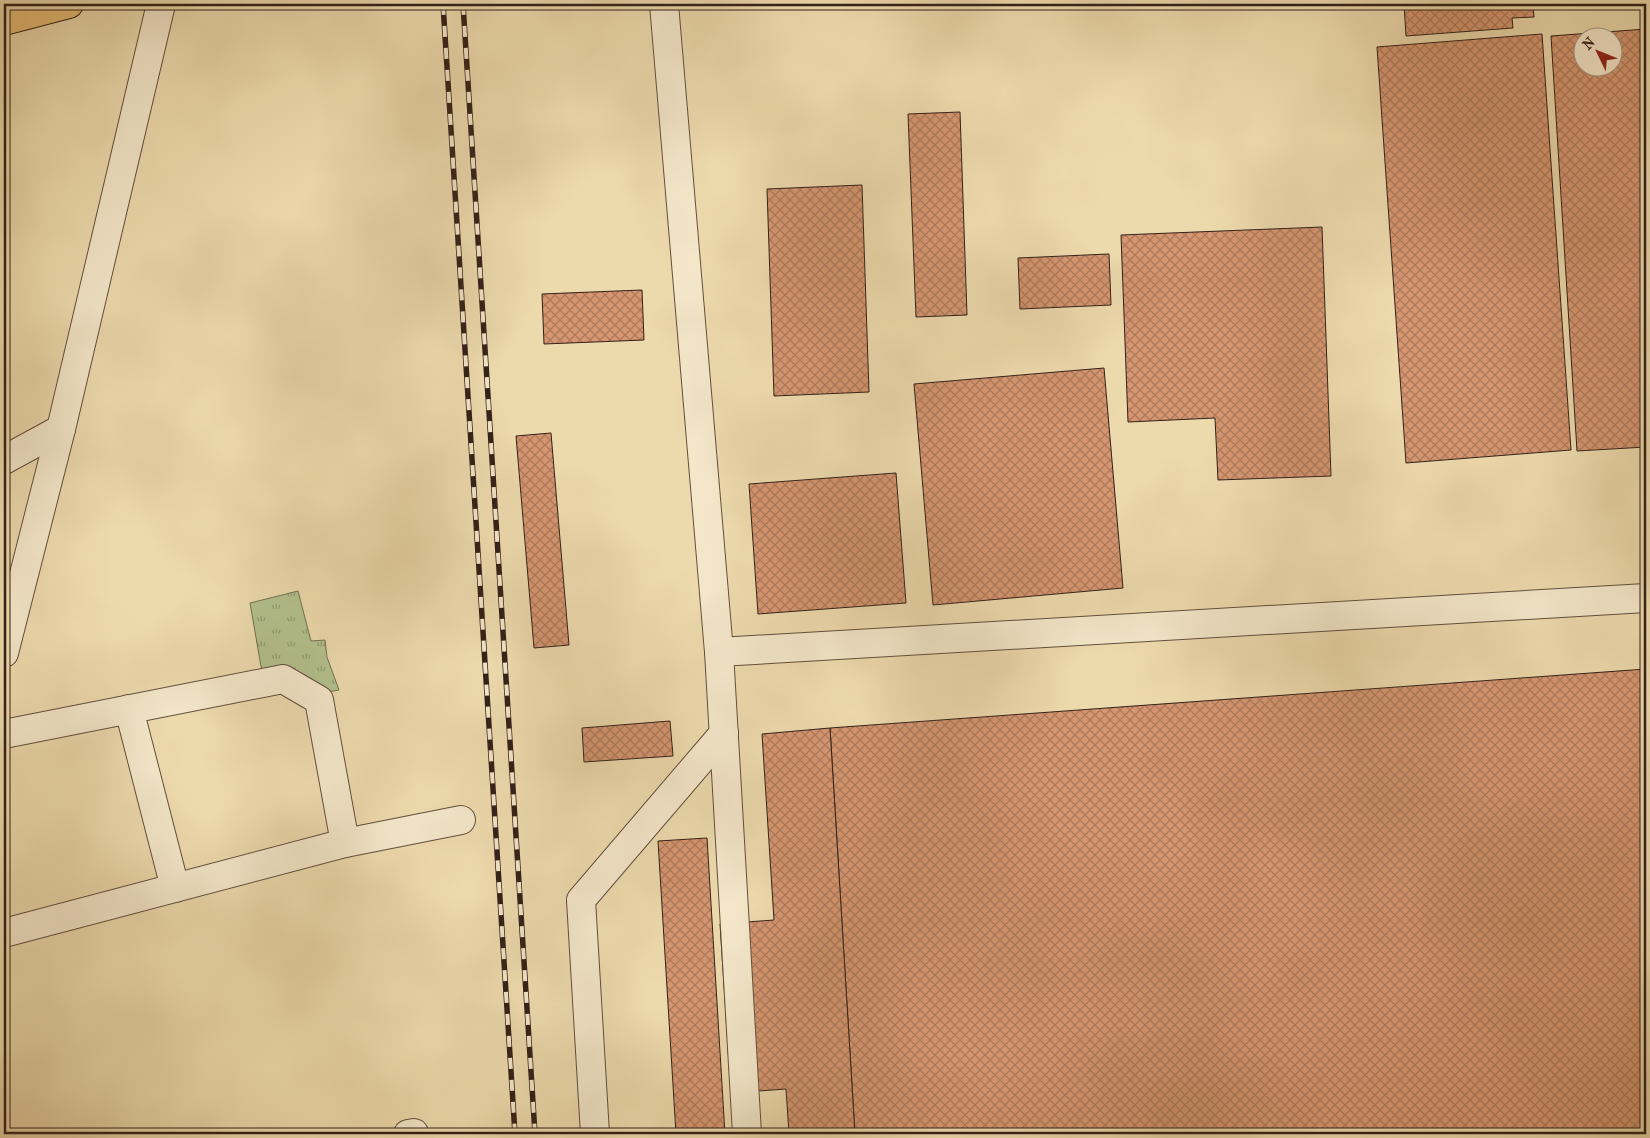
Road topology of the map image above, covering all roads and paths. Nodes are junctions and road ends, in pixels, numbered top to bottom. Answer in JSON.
{"nodes":[{"id":1,"x":69,"y":4,"type":"edge"},
{"id":2,"x":161,"y":4,"type":"edge"},
{"id":3,"x":664,"y":4,"type":"edge"},
{"id":4,"x":4,"y":21,"type":"edge"},
{"id":5,"x":61,"y":429,"type":"junction"},
{"id":6,"x":4,"y":460,"type":"edge"},
{"id":7,"x":1646,"y":598,"type":"edge"},
{"id":8,"x":4,"y":652,"type":"edge"},
{"id":9,"x":719,"y":652,"type":"junction"},
{"id":10,"x":129,"y":709,"type":"junction"},
{"id":11,"x":724,"y":733,"type":"junction"},
{"id":12,"x":4,"y":734,"type":"edge"},
{"id":13,"x":461,"y":820,"type":"dead end"},
{"id":14,"x":345,"y":843,"type":"junction"},
{"id":15,"x":175,"y":888,"type":"junction"},
{"id":16,"x":4,"y":933,"type":"edge"},
{"id":17,"x":408,"y":1134,"type":"edge"},
{"id":18,"x":414,"y":1134,"type":"edge"},
{"id":19,"x":595,"y":1134,"type":"edge"},
{"id":20,"x":748,"y":1134,"type":"edge"}],
"edges":[{"from":1,"to":4,"type":"main road"},
{"from":2,"to":5,"type":"street"},
{"from":3,"to":9,"type":"street"},
{"from":5,"to":6,"type":"street"},
{"from":5,"to":8,"type":"street"},
{"from":7,"to":9,"type":"street"},
{"from":9,"to":11,"type":"street"},
{"from":10,"to":12,"type":"street"},
{"from":10,"to":14,"type":"street"},
{"from":10,"to":15,"type":"street"},
{"from":11,"to":19,"type":"street"},
{"from":11,"to":20,"type":"street"},
{"from":13,"to":14,"type":"street"},
{"from":14,"to":15,"type":"street"},
{"from":15,"to":16,"type":"street"},
{"from":17,"to":18,"type":"street"}]}
